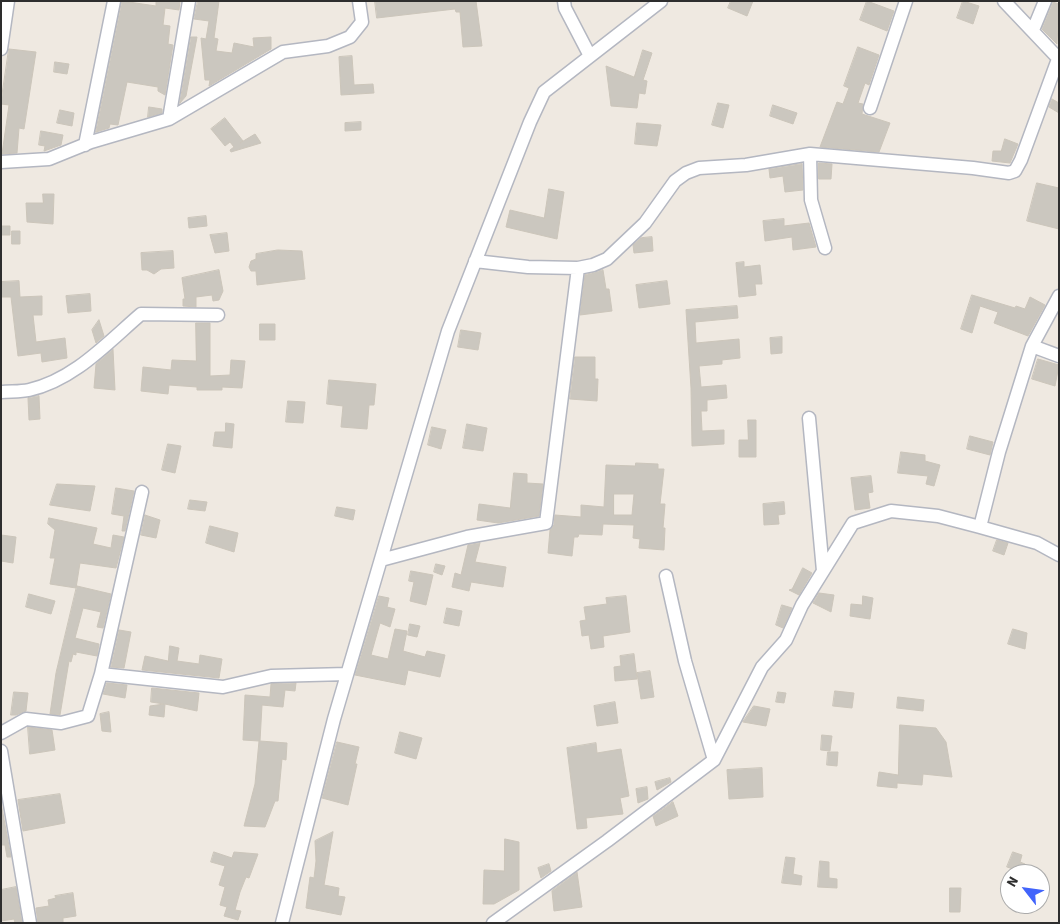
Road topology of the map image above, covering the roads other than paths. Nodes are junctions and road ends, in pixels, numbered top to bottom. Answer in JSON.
{"nodes":[{"id":1,"x":8,"y":1,"type":"edge"},
{"id":2,"x":114,"y":1,"type":"edge"},
{"id":3,"x":189,"y":1,"type":"edge"},
{"id":4,"x":359,"y":1,"type":"edge"},
{"id":5,"x":564,"y":1,"type":"edge"},
{"id":6,"x":661,"y":1,"type":"edge"},
{"id":7,"x":906,"y":1,"type":"edge"},
{"id":8,"x":1004,"y":1,"type":"edge"},
{"id":9,"x":1045,"y":1,"type":"edge"},
{"id":10,"x":1033,"y":30,"type":"junction"},
{"id":11,"x":1,"y":49,"type":"edge"},
{"id":12,"x":590,"y":56,"type":"junction"},
{"id":13,"x":1058,"y":59,"type":"edge"},
{"id":14,"x":870,"y":108,"type":"dead end"},
{"id":15,"x":169,"y":119,"type":"junction"},
{"id":16,"x":85,"y":145,"type":"junction"},
{"id":17,"x":810,"y":154,"type":"junction"},
{"id":18,"x":1,"y":162,"type":"edge"},
{"id":19,"x":825,"y":248,"type":"dead end"},
{"id":20,"x":475,"y":261,"type":"junction"},
{"id":21,"x":578,"y":268,"type":"junction"},
{"id":22,"x":1059,"y":296,"type":"edge"},
{"id":23,"x":218,"y":315,"type":"dead end"},
{"id":24,"x":1032,"y":346,"type":"junction"},
{"id":25,"x":1059,"y":356,"type":"edge"},
{"id":26,"x":1,"y":392,"type":"edge"},
{"id":27,"x":809,"y":418,"type":"dead end"},
{"id":28,"x":142,"y":492,"type":"dead end"},
{"id":29,"x":980,"y":527,"type":"junction"},
{"id":30,"x":1059,"y":555,"type":"edge"},
{"id":31,"x":381,"y":560,"type":"junction"},
{"id":32,"x":823,"y":571,"type":"junction"},
{"id":33,"x":666,"y":576,"type":"dead end"},
{"id":34,"x":102,"y":674,"type":"junction"},
{"id":35,"x":347,"y":674,"type":"junction"},
{"id":36,"x":1,"y":733,"type":"edge"},
{"id":37,"x":1,"y":751,"type":"edge"},
{"id":38,"x":714,"y":760,"type":"junction"},
{"id":39,"x":30,"y":923,"type":"edge"},
{"id":40,"x":282,"y":923,"type":"edge"},
{"id":41,"x":493,"y":923,"type":"edge"}],
"edges":[{"from":1,"to":11,"type":"street"},
{"from":2,"to":16,"type":"street"},
{"from":3,"to":15,"type":"street"},
{"from":4,"to":15,"type":"street"},
{"from":5,"to":12,"type":"street"},
{"from":6,"to":12,"type":"street"},
{"from":7,"to":14,"type":"street"},
{"from":8,"to":10,"type":"street"},
{"from":9,"to":10,"type":"street"},
{"from":10,"to":13,"type":"street"},
{"from":12,"to":20,"type":"street"},
{"from":13,"to":17,"type":"street"},
{"from":15,"to":16,"type":"street"},
{"from":16,"to":18,"type":"street"},
{"from":17,"to":19,"type":"street"},
{"from":17,"to":21,"type":"street"},
{"from":20,"to":21,"type":"street"},
{"from":20,"to":31,"type":"street"},
{"from":21,"to":31,"type":"street"},
{"from":22,"to":24,"type":"street"},
{"from":23,"to":26,"type":"street"},
{"from":24,"to":25,"type":"street"},
{"from":24,"to":29,"type":"street"},
{"from":27,"to":32,"type":"street"},
{"from":28,"to":34,"type":"street"},
{"from":29,"to":30,"type":"street"},
{"from":29,"to":32,"type":"street"},
{"from":31,"to":35,"type":"street"},
{"from":32,"to":38,"type":"street"},
{"from":33,"to":38,"type":"street"},
{"from":34,"to":35,"type":"street"},
{"from":34,"to":36,"type":"street"},
{"from":35,"to":40,"type":"street"},
{"from":37,"to":39,"type":"street"},
{"from":38,"to":41,"type":"street"}]}
